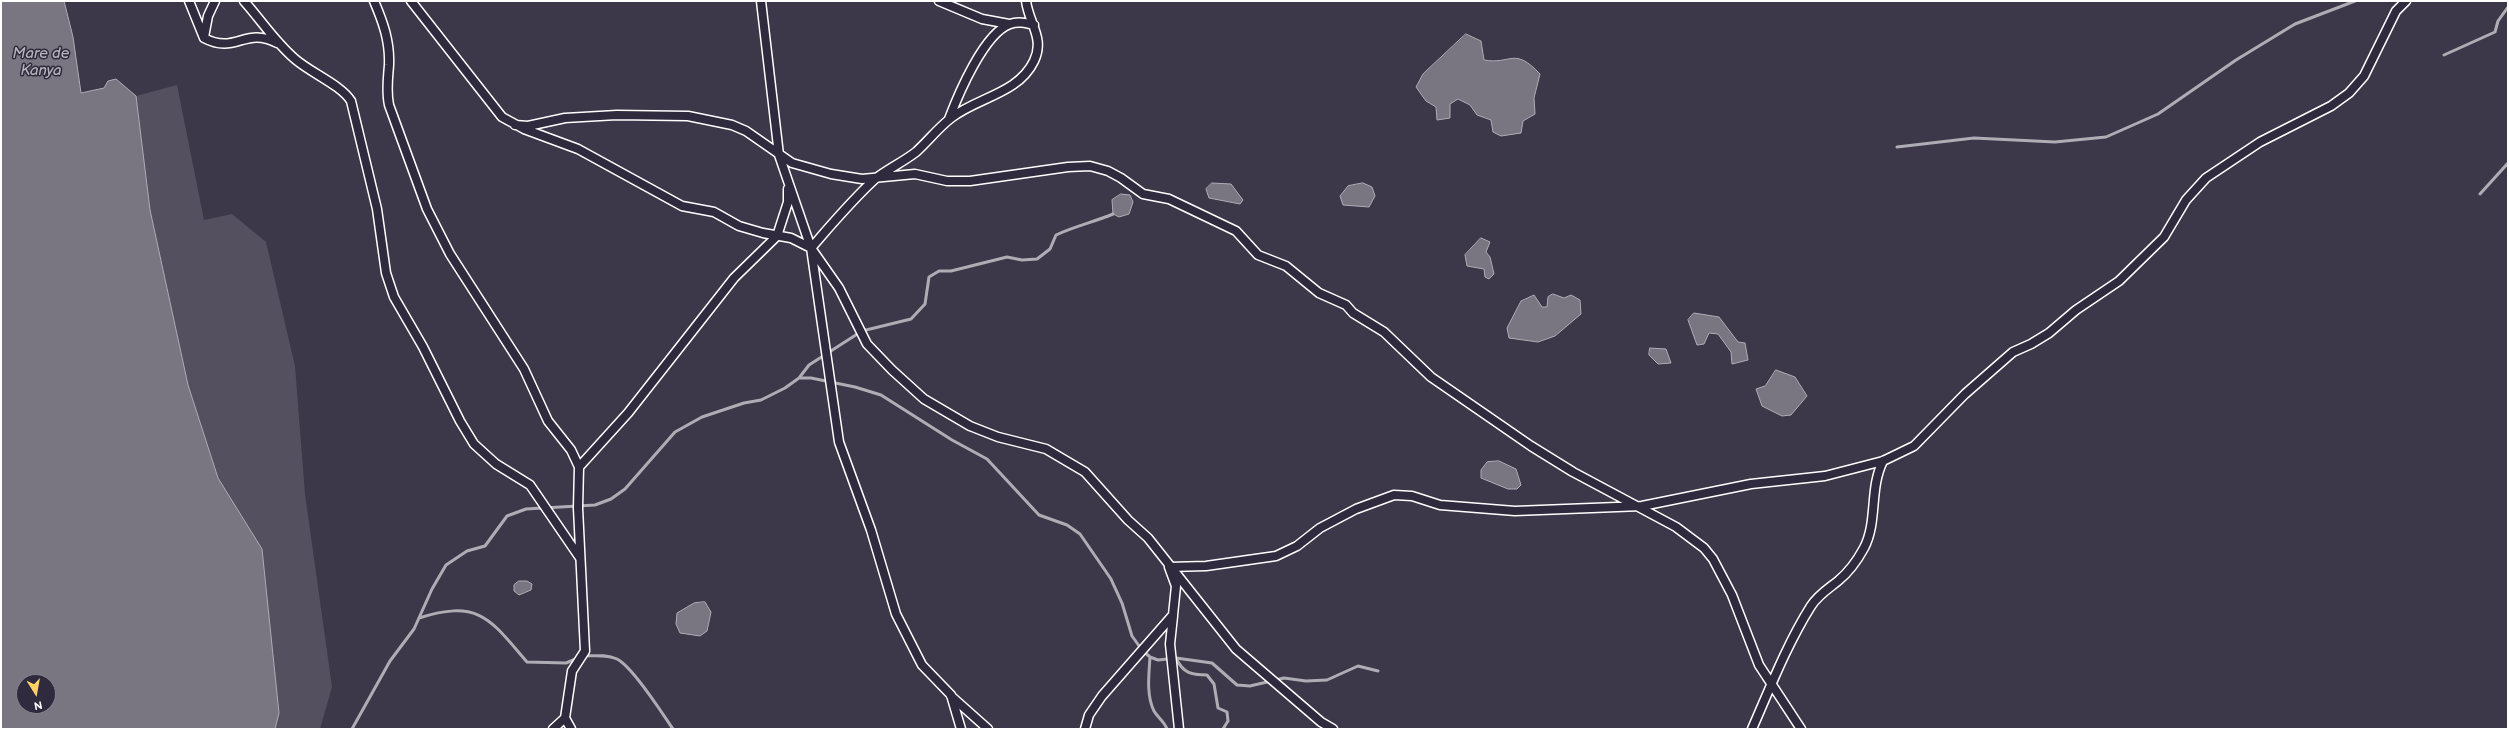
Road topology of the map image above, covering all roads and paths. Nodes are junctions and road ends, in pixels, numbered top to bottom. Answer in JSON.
{"nodes":[{"id":1,"x":189,"y":1,"type":"edge"},
{"id":2,"x":215,"y":1,"type":"edge"},
{"id":3,"x":244,"y":1,"type":"edge"},
{"id":4,"x":374,"y":1,"type":"edge"},
{"id":5,"x":411,"y":1,"type":"edge"},
{"id":6,"x":761,"y":1,"type":"edge"},
{"id":7,"x":939,"y":1,"type":"edge"},
{"id":8,"x":1026,"y":1,"type":"edge"},
{"id":9,"x":2406,"y":1,"type":"edge"},
{"id":10,"x":1009,"y":24,"type":"junction"},
{"id":11,"x":1034,"y":25,"type":"junction"},
{"id":12,"x":204,"y":38,"type":"junction"},
{"id":13,"x":279,"y":44,"type":"junction"},
{"id":14,"x":949,"y":120,"type":"junction"},
{"id":15,"x":515,"y":124,"type":"junction"},
{"id":16,"x":779,"y":155,"type":"junction"},
{"id":17,"x":876,"y":179,"type":"junction"},
{"id":18,"x":788,"y":182,"type":"junction"},
{"id":19,"x":777,"y":236,"type":"junction"},
{"id":20,"x":811,"y":248,"type":"junction"},
{"id":21,"x":1883,"y":461,"type":"junction"},
{"id":22,"x":579,"y":467,"type":"junction"},
{"id":23,"x":1642,"y":506,"type":"junction"},
{"id":24,"x":581,"y":560,"type":"junction"},
{"id":25,"x":1169,"y":567,"type":"junction"},
{"id":26,"x":1173,"y":616,"type":"junction"},
{"id":27,"x":1771,"y":686,"type":"junction"},
{"id":28,"x":951,"y":696,"type":"junction"},
{"id":29,"x":565,"y":718,"type":"junction"},
{"id":30,"x":960,"y":728,"type":"edge"},
{"id":31,"x":552,"y":729,"type":"edge"},
{"id":32,"x":571,"y":729,"type":"edge"},
{"id":33,"x":988,"y":729,"type":"edge"},
{"id":34,"x":1085,"y":729,"type":"edge"},
{"id":35,"x":1179,"y":729,"type":"edge"},
{"id":36,"x":1333,"y":729,"type":"edge"},
{"id":37,"x":1752,"y":729,"type":"edge"},
{"id":38,"x":1801,"y":729,"type":"edge"}],
"edges":[{"from":1,"to":12,"type":"street"},
{"from":2,"to":12,"type":"street"},
{"from":3,"to":13,"type":"street"},
{"from":4,"to":22,"type":"street"},
{"from":5,"to":15,"type":"street"},
{"from":6,"to":16,"type":"street"},
{"from":7,"to":10,"type":"street"},
{"from":8,"to":11,"type":"street"},
{"from":9,"to":21,"type":"street"},
{"from":10,"to":11,"type":"street"},
{"from":10,"to":14,"type":"street"},
{"from":11,"to":14,"type":"street"},
{"from":12,"to":13,"type":"street"},
{"from":13,"to":24,"type":"street"},
{"from":14,"to":17,"type":"street"},
{"from":15,"to":16,"type":"street"},
{"from":15,"to":19,"type":"street"},
{"from":16,"to":17,"type":"street"},
{"from":16,"to":18,"type":"street"},
{"from":17,"to":20,"type":"street"},
{"from":17,"to":23,"type":"street"},
{"from":18,"to":19,"type":"street"},
{"from":18,"to":20,"type":"street"},
{"from":19,"to":20,"type":"street"},
{"from":19,"to":22,"type":"street"},
{"from":20,"to":25,"type":"street"},
{"from":20,"to":28,"type":"street"},
{"from":21,"to":23,"type":"street"},
{"from":21,"to":27,"type":"street"},
{"from":22,"to":24,"type":"street"},
{"from":23,"to":25,"type":"street"},
{"from":23,"to":27,"type":"street"},
{"from":24,"to":29,"type":"street"},
{"from":25,"to":26,"type":"street"},
{"from":25,"to":36,"type":"street"},
{"from":26,"to":34,"type":"street"},
{"from":26,"to":35,"type":"street"},
{"from":27,"to":37,"type":"street"},
{"from":27,"to":38,"type":"street"},
{"from":28,"to":30,"type":"street"},
{"from":28,"to":33,"type":"street"},
{"from":29,"to":31,"type":"street"},
{"from":29,"to":32,"type":"street"}]}
